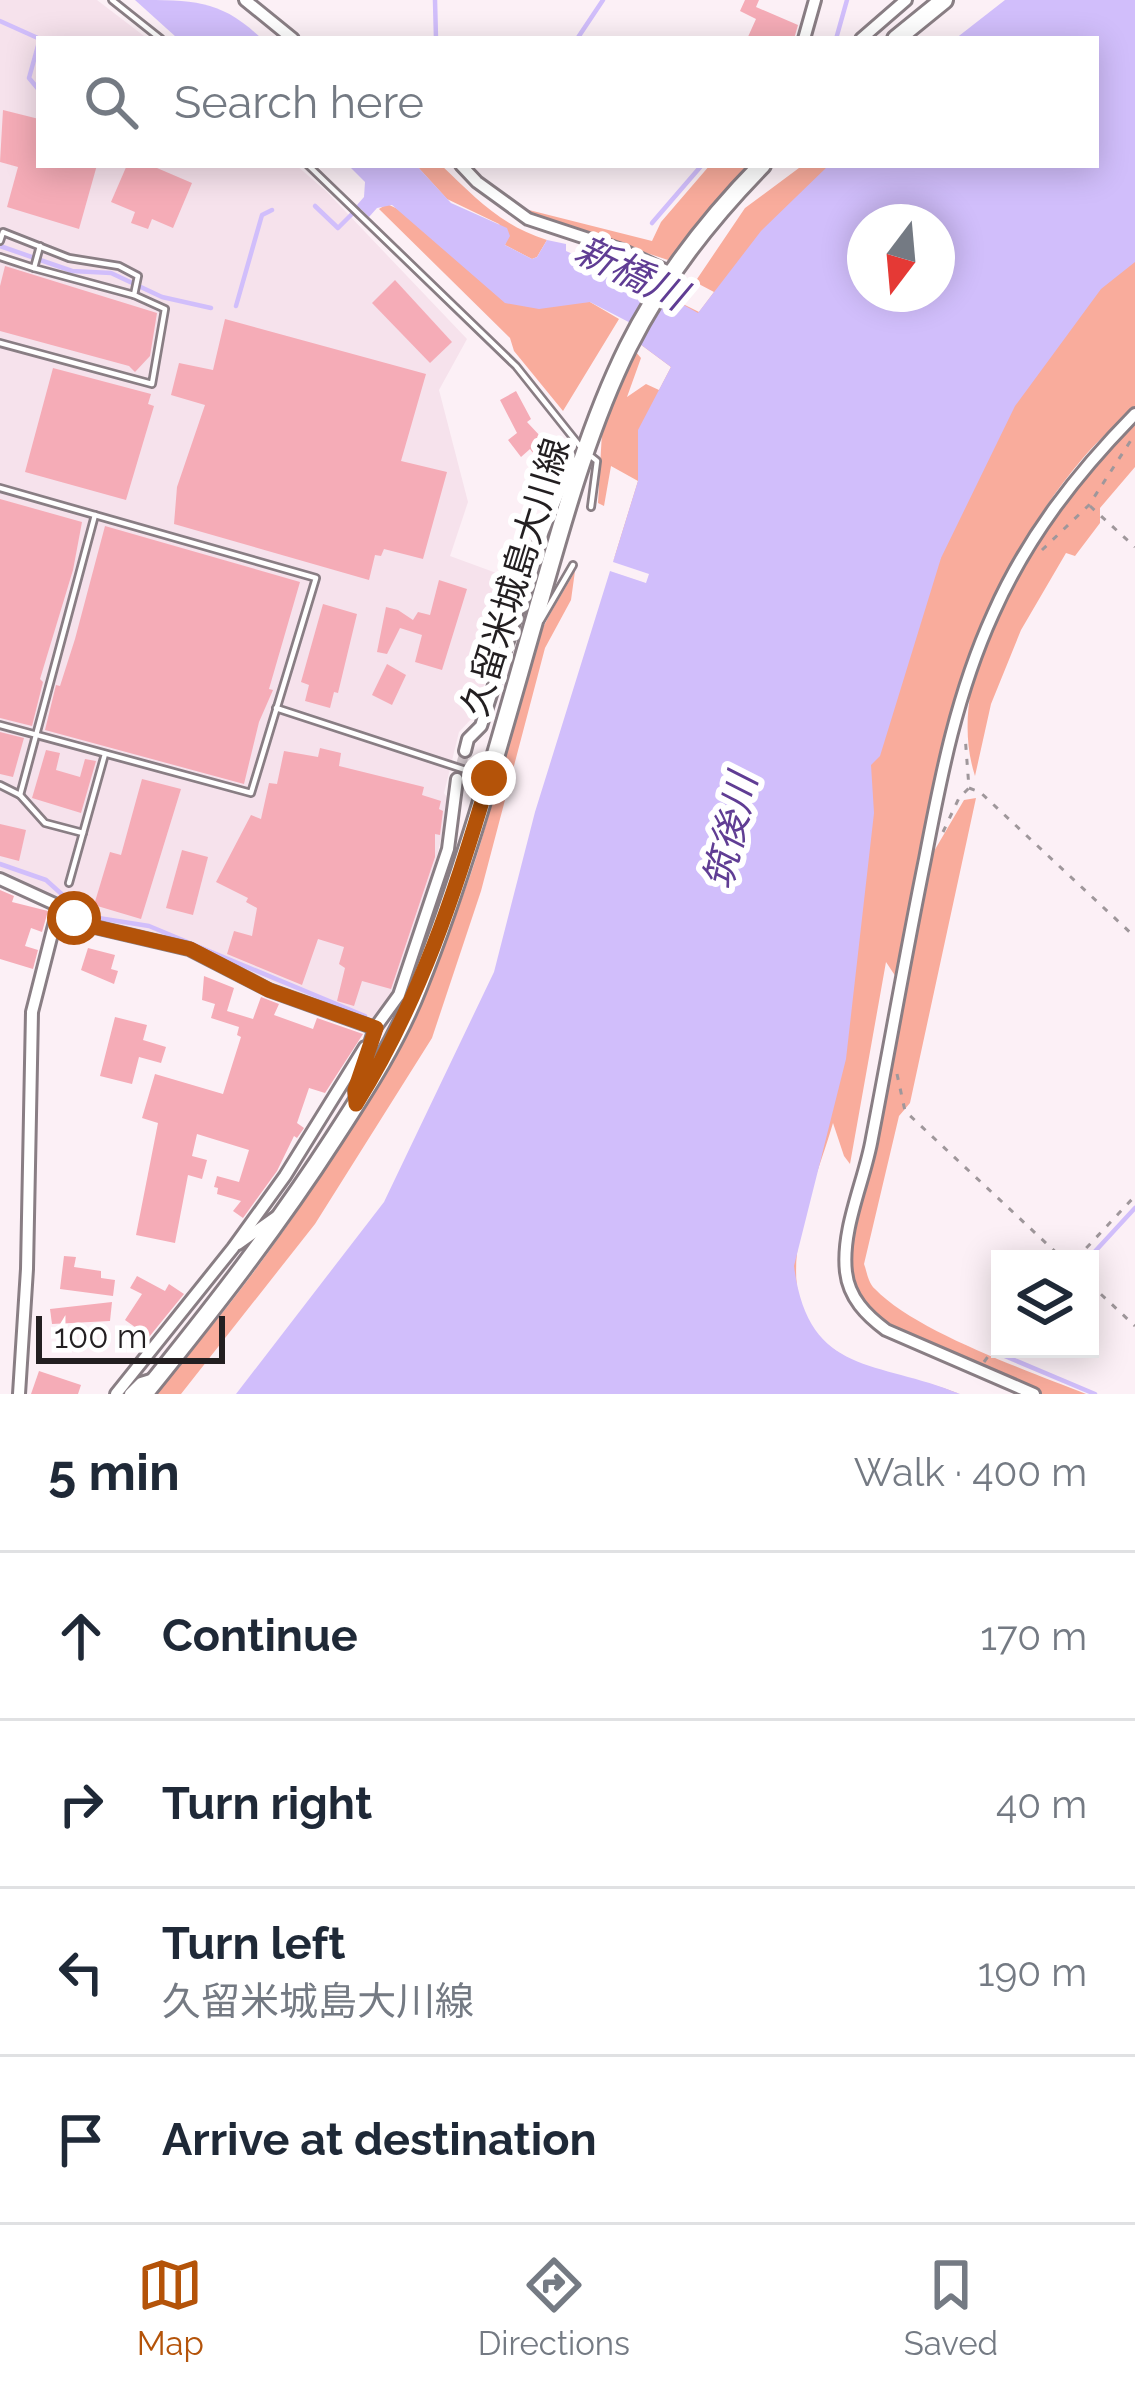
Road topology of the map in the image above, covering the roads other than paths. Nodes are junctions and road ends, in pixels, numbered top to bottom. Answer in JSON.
{"nodes":[{"id":1,"x":112,"y":0,"type":"edge"},
{"id":2,"x":245,"y":0,"type":"edge"},
{"id":3,"x":815,"y":0,"type":"edge"},
{"id":4,"x":906,"y":0,"type":"edge"},
{"id":5,"x":944,"y":0,"type":"edge"},
{"id":6,"x":157,"y":36,"type":"edge"},
{"id":7,"x":289,"y":36,"type":"edge"},
{"id":8,"x":805,"y":36,"type":"edge"},
{"id":9,"x":864,"y":36,"type":"edge"},
{"id":10,"x":900,"y":36,"type":"edge"},
{"id":11,"x":311,"y":168,"type":"edge"},
{"id":12,"x":464,"y":168,"type":"edge"},
{"id":13,"x":760,"y":168,"type":"edge"},
{"id":14,"x":0,"y":241,"type":"edge"},
{"id":15,"x":40,"y":247,"type":"junction"},
{"id":16,"x":0,"y":257,"type":"edge"},
{"id":17,"x":36,"y":263,"type":"junction"},
{"id":18,"x":666,"y":281,"type":"junction"},
{"id":19,"x":135,"y":288,"type":"junction"},
{"id":20,"x":0,"y":343,"type":"edge"},
{"id":21,"x":1135,"y":414,"type":"edge"},
{"id":22,"x":586,"y":453,"type":"junction"},
{"id":23,"x":0,"y":488,"type":"edge"},
{"id":24,"x":591,"y":507,"type":"dead end"},
{"id":25,"x":95,"y":515,"type":"junction"},
{"id":26,"x":573,"y":565,"type":"dead end"},
{"id":27,"x":532,"y":628,"type":"junction"},
{"id":28,"x":276,"y":708,"type":"junction"},
{"id":29,"x":0,"y":724,"type":"edge"},
{"id":30,"x":36,"y":735,"type":"junction"},
{"id":31,"x":465,"y":751,"type":"tunnel mouth"},
{"id":32,"x":105,"y":754,"type":"junction"},
{"id":33,"x":489,"y":778,"type":"junction"},
{"id":34,"x":457,"y":779,"type":"tunnel mouth"},
{"id":35,"x":0,"y":784,"type":"edge"},
{"id":36,"x":20,"y":795,"type":"junction"},
{"id":37,"x":83,"y":833,"type":"junction"},
{"id":38,"x":0,"y":879,"type":"edge"},
{"id":39,"x":69,"y":883,"type":"dead end"},
{"id":40,"x":58,"y":906,"type":"junction"},
{"id":41,"x":376,"y":1028,"type":"junction"},
{"id":42,"x":369,"y":1042,"type":"junction"},
{"id":43,"x":356,"y":1104,"type":"junction"},
{"id":44,"x":285,"y":1214,"type":"junction"},
{"id":45,"x":233,"y":1248,"type":"junction"},
{"id":46,"x":157,"y":1378,"type":"junction"},
{"id":47,"x":19,"y":1394,"type":"edge"},
{"id":48,"x":116,"y":1394,"type":"edge"},
{"id":49,"x":130,"y":1394,"type":"edge"},
{"id":50,"x":144,"y":1394,"type":"edge"},
{"id":51,"x":1034,"y":1394,"type":"edge"}],
"edges":[{"from":1,"to":6,"type":"lane"},
{"from":2,"to":7,"type":"street"},
{"from":3,"to":8,"type":"street"},
{"from":4,"to":9,"type":"street"},
{"from":5,"to":10,"type":"main road"},
{"from":11,"to":22,"type":"lane"},
{"from":12,"to":18,"type":"street"},
{"from":13,"to":18,"type":"main road","name":"久留米城島大川線"},
{"from":14,"to":15,"type":"lane"},
{"from":15,"to":17,"type":"lane"},
{"from":15,"to":19,"type":"lane"},
{"from":16,"to":17,"type":"lane"},
{"from":17,"to":19,"type":"lane"},
{"from":18,"to":22,"type":"main road","name":"久留米城島大川線"},
{"from":19,"to":20,"type":"lane"},
{"from":21,"to":51,"type":"street"},
{"from":22,"to":24,"type":"lane"},
{"from":22,"to":27,"type":"main road","name":"久留米城島大川線"},
{"from":22,"to":31,"type":"street"},
{"from":23,"to":25,"type":"lane"},
{"from":25,"to":28,"type":"lane"},
{"from":25,"to":30,"type":"lane"},
{"from":26,"to":27,"type":"lane"},
{"from":27,"to":33,"type":"main road","name":"久留米城島大川線"},
{"from":28,"to":32,"type":"lane"},
{"from":28,"to":33,"type":"lane"},
{"from":29,"to":30,"type":"lane"},
{"from":30,"to":32,"type":"lane"},
{"from":30,"to":36,"type":"lane"},
{"from":32,"to":37,"type":"lane"},
{"from":33,"to":43,"type":"main road","name":"久留米城島大川線"},
{"from":34,"to":41,"type":"street"},
{"from":35,"to":36,"type":"lane"},
{"from":36,"to":37,"type":"lane"},
{"from":37,"to":39,"type":"lane"},
{"from":38,"to":40,"type":"street"},
{"from":40,"to":41,"type":"street"},
{"from":40,"to":47,"type":"street"},
{"from":41,"to":42,"type":"street"},
{"from":42,"to":43,"type":"street"},
{"from":42,"to":45,"type":"street"},
{"from":43,"to":44,"type":"main road","name":"久留米城島大川線"},
{"from":44,"to":45,"type":"street"},
{"from":44,"to":46,"type":"main road","name":"久留米城島大川線"},
{"from":45,"to":48,"type":"street"},
{"from":46,"to":49,"type":"street"},
{"from":46,"to":50,"type":"main road","name":"久留米城島大川線"}]}
